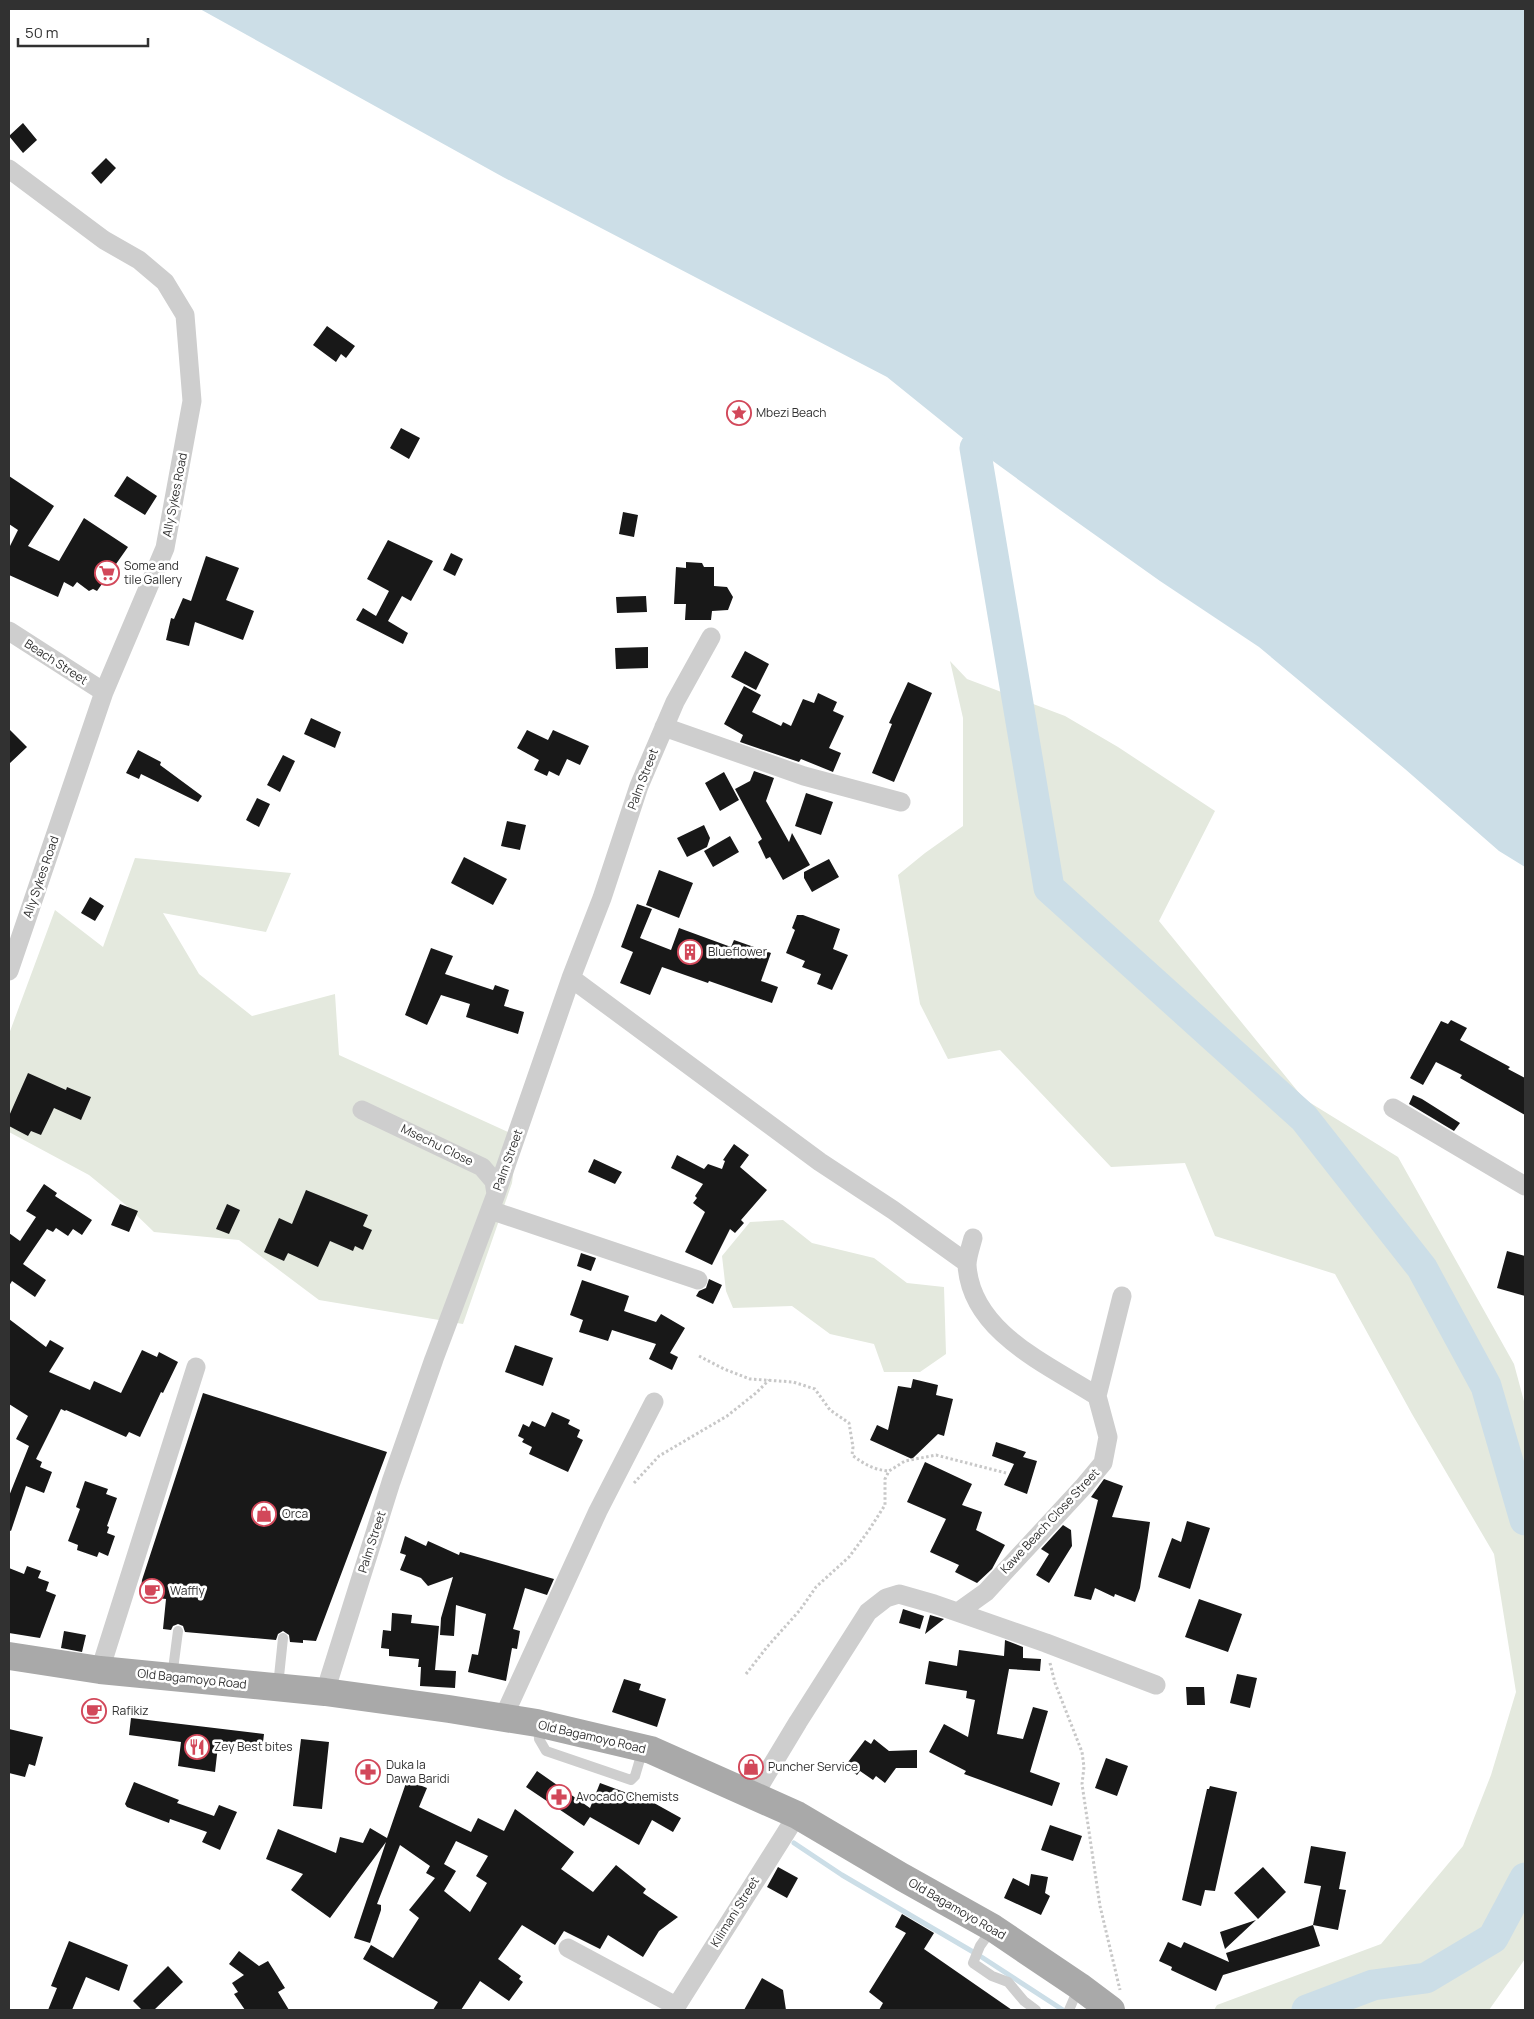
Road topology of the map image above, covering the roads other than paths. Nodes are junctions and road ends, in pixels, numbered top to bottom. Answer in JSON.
{"nodes":[{"id":1,"x":9,"y":169,"type":"edge"},
{"id":2,"x":9,"y":631,"type":"edge"},
{"id":3,"x":711,"y":637,"type":"dead end"},
{"id":4,"x":104,"y":692,"type":"junction"},
{"id":5,"x":664,"y":727,"type":"junction"},
{"id":6,"x":900,"y":802,"type":"dead end"},
{"id":7,"x":9,"y":971,"type":"edge"},
{"id":8,"x":571,"y":978,"type":"junction"},
{"id":9,"x":1393,"y":1108,"type":"dead end"},
{"id":10,"x":362,"y":1110,"type":"dead end"},
{"id":11,"x":1525,"y":1186,"type":"edge"},
{"id":12,"x":493,"y":1202,"type":"junction"},
{"id":13,"x":973,"y":1238,"type":"dead end"},
{"id":14,"x":967,"y":1263,"type":"junction"},
{"id":15,"x":698,"y":1280,"type":"dead end"},
{"id":16,"x":1122,"y":1296,"type":"dead end"},
{"id":17,"x":196,"y":1367,"type":"dead end"},
{"id":18,"x":1097,"y":1396,"type":"junction"},
{"id":19,"x":654,"y":1402,"type":"dead end"},
{"id":20,"x":958,"y":1612,"type":"junction"},
{"id":21,"x":178,"y":1631,"type":"dead end"},
{"id":22,"x":283,"y":1638,"type":"dead end"},
{"id":23,"x":9,"y":1656,"type":"edge"},
{"id":24,"x":100,"y":1670,"type":"junction"},
{"id":25,"x":172,"y":1678,"type":"junction"},
{"id":26,"x":1156,"y":1685,"type":"dead end"},
{"id":27,"x":278,"y":1688,"type":"junction"},
{"id":28,"x":325,"y":1692,"type":"junction"},
{"id":29,"x":503,"y":1718,"type":"junction"},
{"id":30,"x":754,"y":1795,"type":"junction"},
{"id":31,"x":797,"y":1815,"type":"junction"},
{"id":32,"x":993,"y":1928,"type":"junction"},
{"id":33,"x":568,"y":1948,"type":"dead end"},
{"id":34,"x":1074,"y":1998,"type":"edge"},
{"id":35,"x":1116,"y":2001,"type":"edge"},
{"id":36,"x":675,"y":2008,"type":"edge"},
{"id":37,"x":1036,"y":2010,"type":"edge"}],
"edges":[{"from":1,"to":4,"type":"street","name":"Ally Sykes Road"},
{"from":2,"to":4,"type":"street","name":"Beach Street"},
{"from":3,"to":5,"type":"street","name":"Palm Street"},
{"from":4,"to":7,"type":"street","name":"Ally Sykes Road"},
{"from":5,"to":6,"type":"street"},
{"from":5,"to":8,"type":"street","name":"Palm Street"},
{"from":8,"to":12,"type":"street","name":"Palm Street"},
{"from":8,"to":14,"type":"street"},
{"from":9,"to":11,"type":"street"},
{"from":10,"to":12,"type":"street","name":"Msechu Close"},
{"from":12,"to":15,"type":"street"},
{"from":12,"to":28,"type":"street","name":"Palm Street"},
{"from":13,"to":14,"type":"street"},
{"from":14,"to":18,"type":"street"},
{"from":16,"to":18,"type":"street","name":"Kawe Beach Close Street"},
{"from":17,"to":24,"type":"street"},
{"from":18,"to":20,"type":"street","name":"Kawe Beach Close Street"},
{"from":19,"to":29,"type":"street"},
{"from":20,"to":26,"type":"street"},
{"from":20,"to":30,"type":"street"},
{"from":21,"to":25,"type":"lane"},
{"from":22,"to":27,"type":"lane"},
{"from":23,"to":24,"type":"main road","name":"Old Bagamoyo Road"},
{"from":24,"to":25,"type":"main road","name":"Old Bagamoyo Road"},
{"from":25,"to":27,"type":"main road","name":"Old Bagamoyo Road"},
{"from":27,"to":28,"type":"main road","name":"Old Bagamoyo Road"},
{"from":28,"to":29,"type":"main road","name":"Old Bagamoyo Road"},
{"from":29,"to":30,"type":"main road","name":"Old Bagamoyo Road"},
{"from":30,"to":31,"type":"main road","name":"Old Bagamoyo Road"},
{"from":31,"to":32,"type":"main road","name":"Old Bagamoyo Road"},
{"from":31,"to":36,"type":"street","name":"Kilimani Street"},
{"from":32,"to":34,"type":"main road","name":"Old Bagamoyo Road"},
{"from":32,"to":37,"type":"lane"},
{"from":33,"to":36,"type":"street"},
{"from":34,"to":35,"type":"main road","name":"Old Bagamoyo Road"}]}
